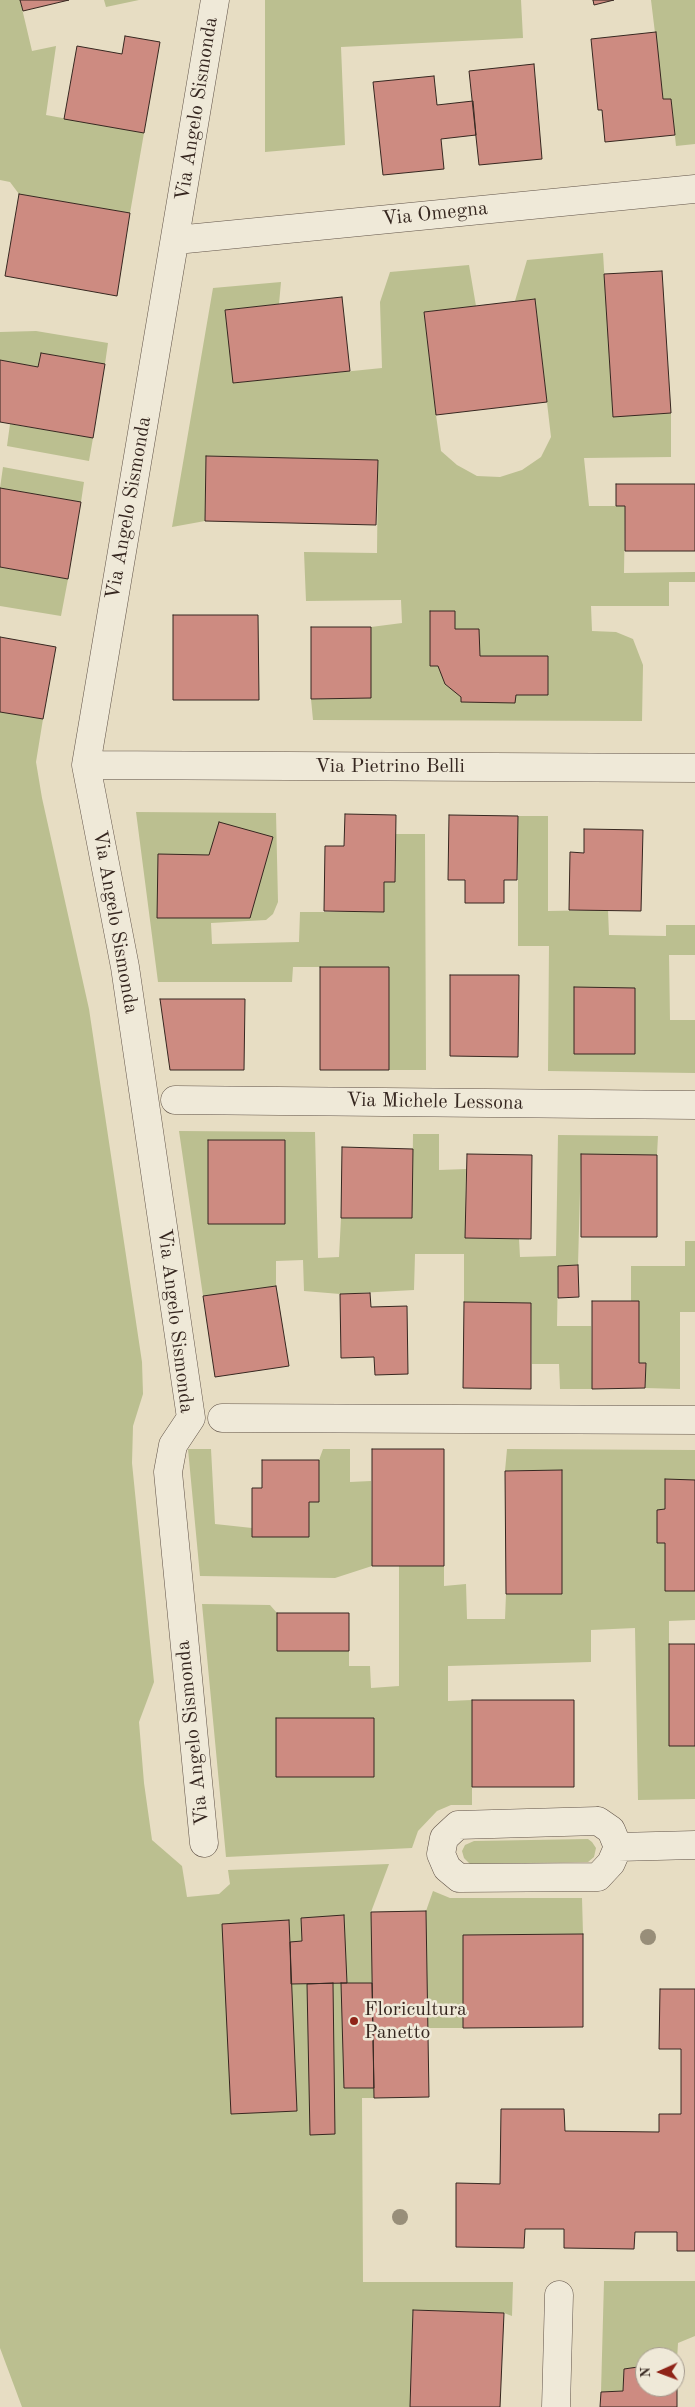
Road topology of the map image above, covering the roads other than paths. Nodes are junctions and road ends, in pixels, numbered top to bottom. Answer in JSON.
{"nodes":[{"id":1,"x":215,"y":0,"type":"edge"},
{"id":2,"x":695,"y":189,"type":"edge"},
{"id":3,"x":176,"y":240,"type":"junction"},
{"id":4,"x":86,"y":765,"type":"junction"},
{"id":5,"x":695,"y":768,"type":"edge"},
{"id":6,"x":175,"y":1100,"type":"dead end"},
{"id":7,"x":695,"y":1105,"type":"edge"},
{"id":8,"x":222,"y":1418,"type":"dead end"},
{"id":9,"x":695,"y":1420,"type":"edge"},
{"id":10,"x":204,"y":1843,"type":"dead end"},
{"id":11,"x":695,"y":1845,"type":"edge"},
{"id":12,"x":618,"y":1847,"type":"junction"},
{"id":13,"x":559,"y":2295,"type":"dead end"},
{"id":14,"x":556,"y":2407,"type":"edge"}],
"edges":[{"from":1,"to":3,"type":"street","name":"Via Angelo Sismonda"},
{"from":2,"to":3,"type":"street","name":"Via Omegna"},
{"from":3,"to":4,"type":"street","name":"Via Angelo Sismonda"},
{"from":4,"to":5,"type":"street","name":"Via Pietrino Belli"},
{"from":4,"to":10,"type":"street","name":"Via Angelo Sismonda"},
{"from":6,"to":7,"type":"street","name":"Via Michele Lessona"},
{"from":8,"to":9,"type":"street"},
{"from":11,"to":12,"type":"street"},
{"from":12,"to":12,"type":"street"},
{"from":13,"to":14,"type":"street"}]}
